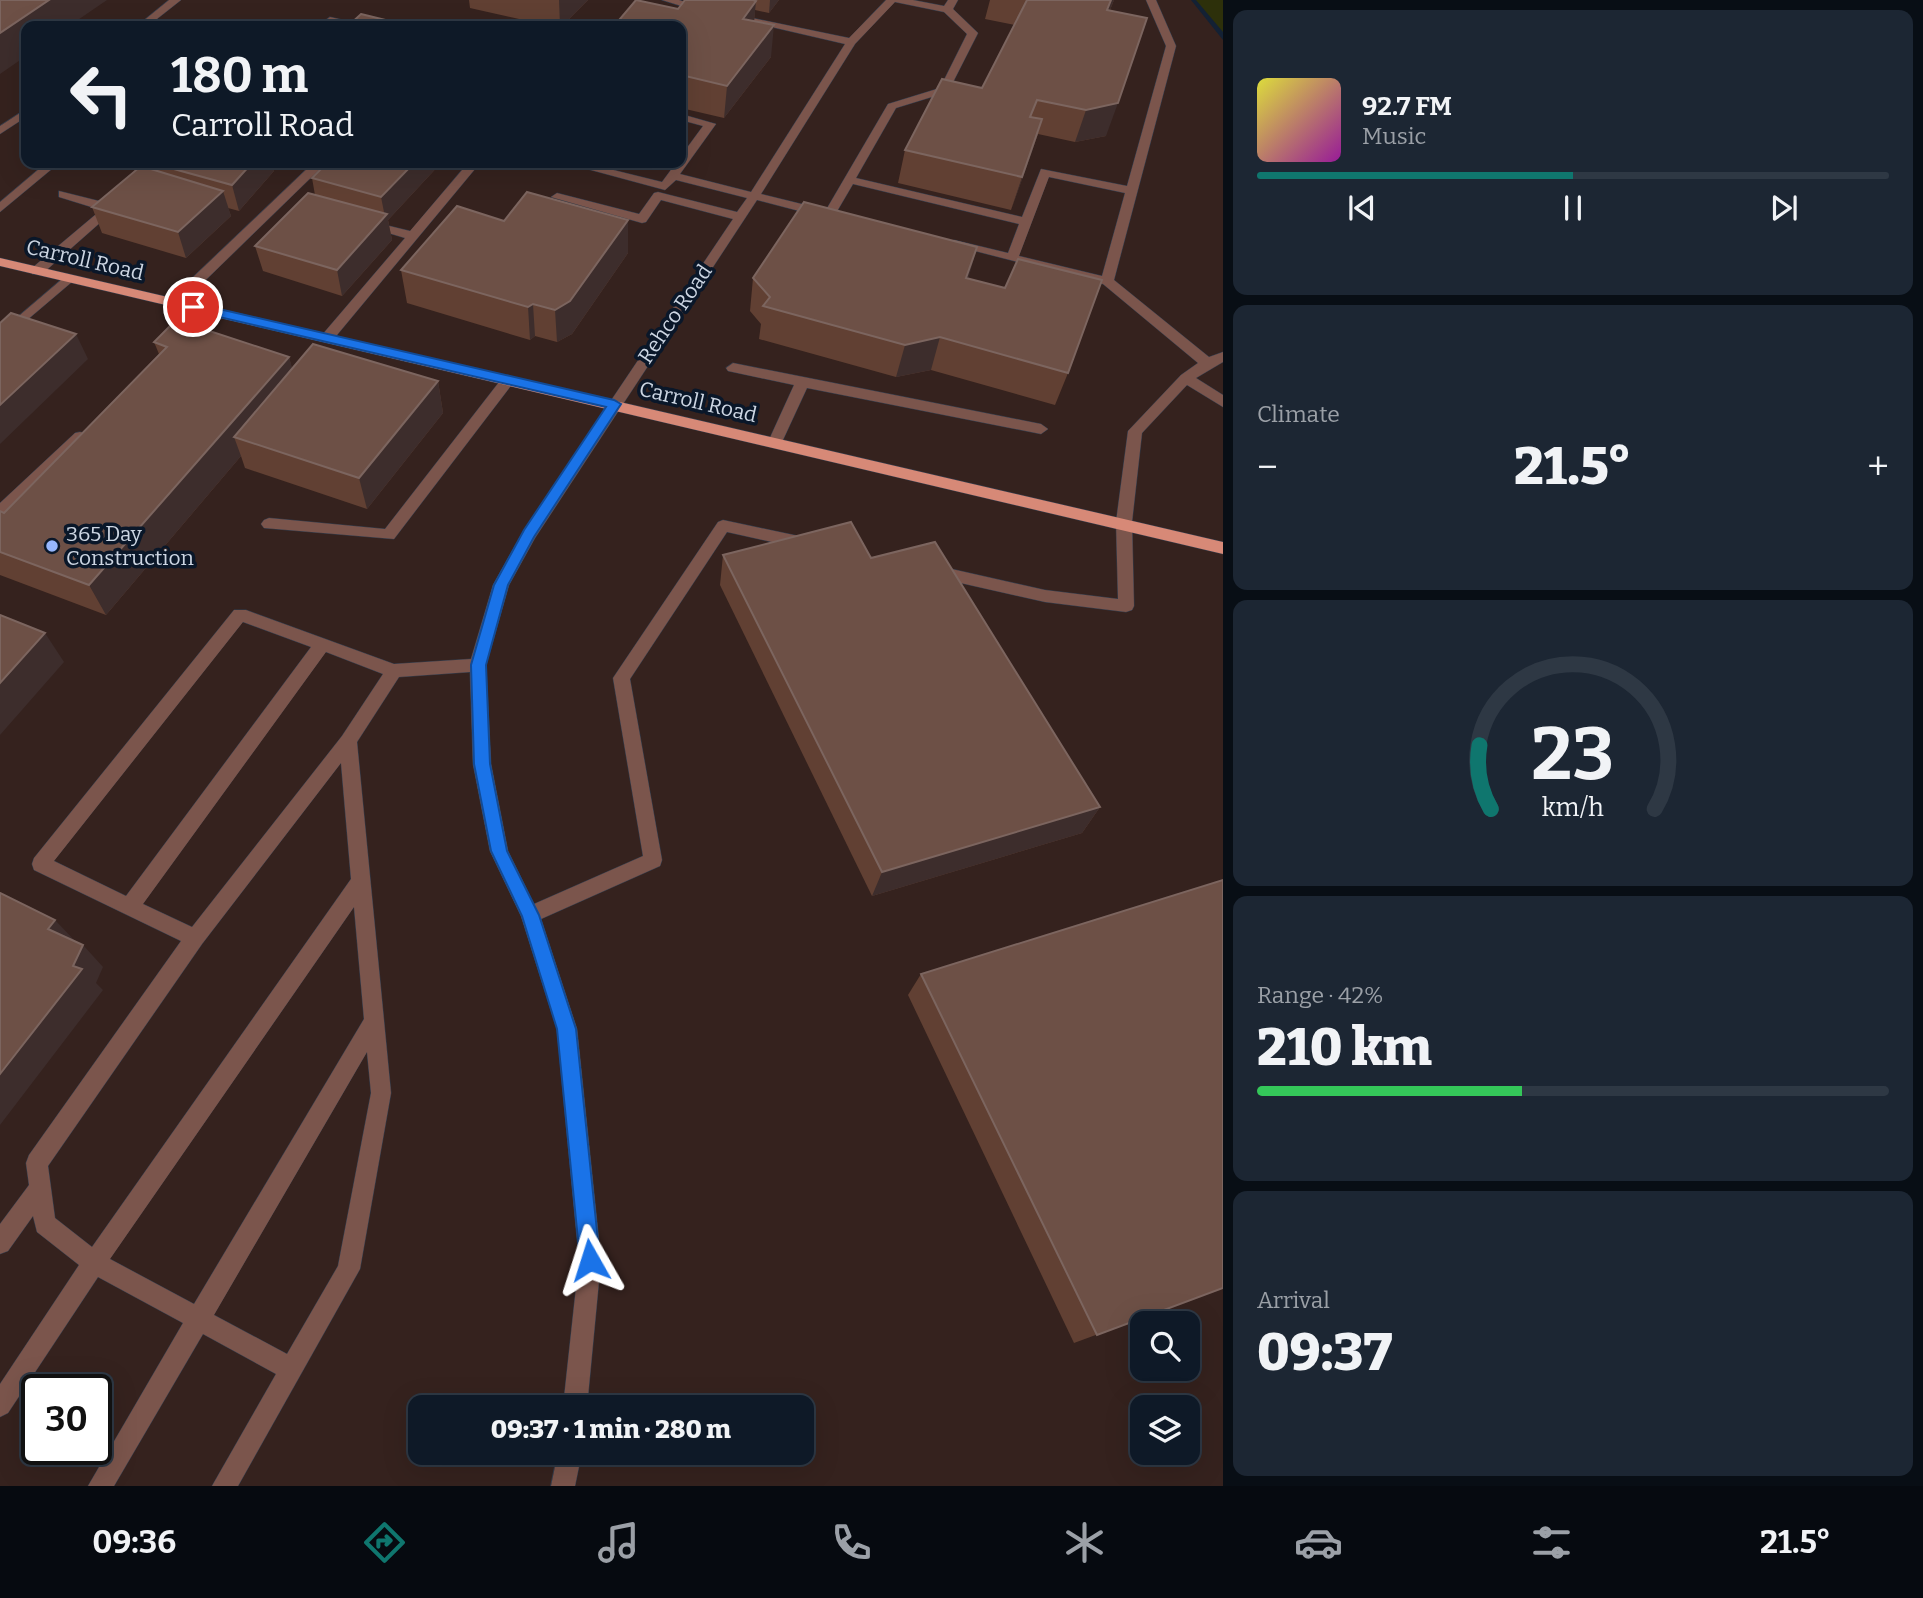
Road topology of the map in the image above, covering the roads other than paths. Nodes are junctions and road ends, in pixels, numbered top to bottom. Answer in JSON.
{"nodes":[{"id":1,"x":176,"y":0,"type":"edge"},
{"id":2,"x":667,"y":0,"type":"edge"},
{"id":3,"x":892,"y":0,"type":"edge"},
{"id":4,"x":898,"y":0,"type":"edge"},
{"id":5,"x":1152,"y":0,"type":"edge"},
{"id":6,"x":950,"y":5,"type":"edge"},
{"id":7,"x":149,"y":21,"type":"edge"},
{"id":8,"x":851,"y":42,"type":"junction"},
{"id":9,"x":21,"y":116,"type":"edge"},
{"id":10,"x":686,"y":118,"type":"edge"},
{"id":11,"x":0,"y":131,"type":"edge"},
{"id":12,"x":686,"y":152,"type":"edge"},
{"id":13,"x":47,"y":168,"type":"edge"},
{"id":14,"x":316,"y":168,"type":"edge"},
{"id":15,"x":470,"y":168,"type":"edge"},
{"id":16,"x":591,"y":168,"type":"edge"},
{"id":17,"x":676,"y":168,"type":"edge"},
{"id":18,"x":849,"y":180,"type":"junction"},
{"id":19,"x":665,"y":186,"type":"junction"},
{"id":20,"x":1132,"y":191,"type":"junction"},
{"id":21,"x":128,"y":193,"type":"edge"},
{"id":22,"x":63,"y":194,"type":"dead end"},
{"id":23,"x":754,"y":196,"type":"junction"},
{"id":24,"x":557,"y":197,"type":"edge"},
{"id":25,"x":0,"y":208,"type":"edge"},
{"id":26,"x":110,"y":209,"type":"junction"},
{"id":27,"x":829,"y":215,"type":"junction"},
{"id":28,"x":740,"y":217,"type":"junction"},
{"id":29,"x":361,"y":221,"type":"edge"},
{"id":30,"x":855,"y":221,"type":"edge"},
{"id":31,"x":1026,"y":222,"type":"junction"},
{"id":32,"x":413,"y":236,"type":"junction"},
{"id":33,"x":947,"y":243,"type":"edge"},
{"id":34,"x":1012,"y":258,"type":"junction"},
{"id":35,"x":0,"y":262,"type":"edge"},
{"id":36,"x":37,"y":271,"type":"junction"},
{"id":37,"x":68,"y":278,"type":"junction"},
{"id":38,"x":1107,"y":281,"type":"junction"},
{"id":39,"x":174,"y":303,"type":"junction"},
{"id":40,"x":212,"y":312,"type":"junction"},
{"id":41,"x":327,"y":338,"type":"junction"},
{"id":42,"x":0,"y":339,"type":"edge"},
{"id":43,"x":172,"y":350,"type":"edge"},
{"id":44,"x":1223,"y":357,"type":"edge"},
{"id":45,"x":1207,"y":363,"type":"junction"},
{"id":46,"x":733,"y":368,"type":"dead end"},
{"id":47,"x":1186,"y":378,"type":"junction"},
{"id":48,"x":508,"y":380,"type":"junction"},
{"id":49,"x":802,"y":382,"type":"junction"},
{"id":50,"x":1223,"y":402,"type":"edge"},
{"id":51,"x":614,"y":404,"type":"junction"},
{"id":52,"x":91,"y":426,"type":"edge"},
{"id":53,"x":1041,"y":429,"type":"dead end"},
{"id":54,"x":775,"y":442,"type":"junction"},
{"id":55,"x":0,"y":512,"type":"edge"},
{"id":56,"x":1124,"y":522,"type":"junction"},
{"id":57,"x":269,"y":524,"type":"dead end"},
{"id":58,"x":1223,"y":548,"type":"edge"},
{"id":59,"x":831,"y":549,"type":"edge"},
{"id":60,"x":911,"y":566,"type":"edge"},
{"id":61,"x":321,"y":646,"type":"junction"},
{"id":62,"x":478,"y":665,"type":"junction"},
{"id":63,"x":394,"y":671,"type":"junction"},
{"id":64,"x":348,"y":741,"type":"junction"},
{"id":65,"x":361,"y":881,"type":"junction"},
{"id":66,"x":130,"y":906,"type":"junction"},
{"id":67,"x":530,"y":915,"type":"junction"},
{"id":68,"x":195,"y":938,"type":"junction"},
{"id":69,"x":374,"y":1021,"type":"junction"},
{"id":70,"x":40,"y":1188,"type":"junction"},
{"id":71,"x":0,"y":1243,"type":"edge"},
{"id":72,"x":94,"y":1263,"type":"junction"},
{"id":73,"x":199,"y":1320,"type":"junction"},
{"id":74,"x":291,"y":1369,"type":"junction"},
{"id":75,"x":576,"y":1395,"type":"edge"},
{"id":76,"x":0,"y":1405,"type":"edge"},
{"id":77,"x":567,"y":1465,"type":"edge"},
{"id":78,"x":100,"y":1486,"type":"edge"},
{"id":79,"x":224,"y":1486,"type":"edge"},
{"id":80,"x":562,"y":1486,"type":"edge"}],
"edges":[{"from":1,"to":7,"type":"street"},
{"from":2,"to":8,"type":"street"},
{"from":3,"to":8,"type":"street","name":"Rehco Road"},
{"from":4,"to":6,"type":"street"},
{"from":5,"to":20,"type":"street"},
{"from":6,"to":18,"type":"street"},
{"from":8,"to":23,"type":"street","name":"Rehco Road"},
{"from":9,"to":11,"type":"street"},
{"from":10,"to":12,"type":"street"},
{"from":13,"to":25,"type":"street"},
{"from":14,"to":39,"type":"street"},
{"from":15,"to":32,"type":"street"},
{"from":16,"to":19,"type":"street"},
{"from":17,"to":19,"type":"street"},
{"from":18,"to":27,"type":"street"},
{"from":18,"to":31,"type":"street"},
{"from":19,"to":23,"type":"street"},
{"from":19,"to":24,"type":"street"},
{"from":19,"to":28,"type":"street"},
{"from":20,"to":31,"type":"street"},
{"from":20,"to":38,"type":"street"},
{"from":21,"to":26,"type":"street"},
{"from":22,"to":26,"type":"street"},
{"from":23,"to":27,"type":"street"},
{"from":23,"to":28,"type":"street","name":"Rehco Road"},
{"from":26,"to":36,"type":"street"},
{"from":27,"to":30,"type":"street"},
{"from":28,"to":51,"type":"street","name":"Rehco Road"},
{"from":29,"to":32,"type":"street"},
{"from":31,"to":34,"type":"street"},
{"from":32,"to":41,"type":"street"},
{"from":33,"to":34,"type":"street"},
{"from":34,"to":38,"type":"street"},
{"from":35,"to":36,"type":"main road","name":"Carroll Road"},
{"from":36,"to":37,"type":"main road","name":"Carroll Road"},
{"from":37,"to":39,"type":"main road","name":"Carroll Road"},
{"from":37,"to":42,"type":"street"},
{"from":38,"to":45,"type":"street"},
{"from":39,"to":40,"type":"main road","name":"Carroll Road"},
{"from":40,"to":41,"type":"main road","name":"Carroll Road"},
{"from":40,"to":43,"type":"street"},
{"from":41,"to":48,"type":"main road","name":"Carroll Road"},
{"from":44,"to":45,"type":"street"},
{"from":45,"to":47,"type":"street"},
{"from":46,"to":49,"type":"street"},
{"from":47,"to":50,"type":"street"},
{"from":47,"to":56,"type":"street"},
{"from":48,"to":51,"type":"main road","name":"Carroll Road"},
{"from":48,"to":57,"type":"street"},
{"from":49,"to":53,"type":"street"},
{"from":49,"to":54,"type":"street"},
{"from":51,"to":54,"type":"main road","name":"Carroll Road"},
{"from":51,"to":62,"type":"street","name":"Rehco Road"},
{"from":52,"to":55,"type":"street"},
{"from":54,"to":56,"type":"main road","name":"Carroll Road"},
{"from":56,"to":58,"type":"main road","name":"Carroll Road"},
{"from":56,"to":60,"type":"street"},
{"from":59,"to":67,"type":"street"},
{"from":61,"to":63,"type":"street"},
{"from":61,"to":66,"type":"street"},
{"from":61,"to":66,"type":"street"},
{"from":62,"to":63,"type":"street"},
{"from":62,"to":67,"type":"street","name":"Rehco Road"},
{"from":63,"to":64,"type":"street"},
{"from":64,"to":65,"type":"street"},
{"from":64,"to":68,"type":"street"},
{"from":65,"to":69,"type":"street"},
{"from":65,"to":72,"type":"street"},
{"from":66,"to":68,"type":"street"},
{"from":67,"to":75,"type":"street","name":"Rehco Road"},
{"from":68,"to":70,"type":"street"},
{"from":69,"to":73,"type":"street"},
{"from":69,"to":74,"type":"street"},
{"from":70,"to":71,"type":"street"},
{"from":70,"to":72,"type":"street"},
{"from":72,"to":73,"type":"street"},
{"from":72,"to":76,"type":"street"},
{"from":73,"to":74,"type":"street"},
{"from":73,"to":78,"type":"street"},
{"from":74,"to":79,"type":"street"},
{"from":77,"to":80,"type":"street"}]}
